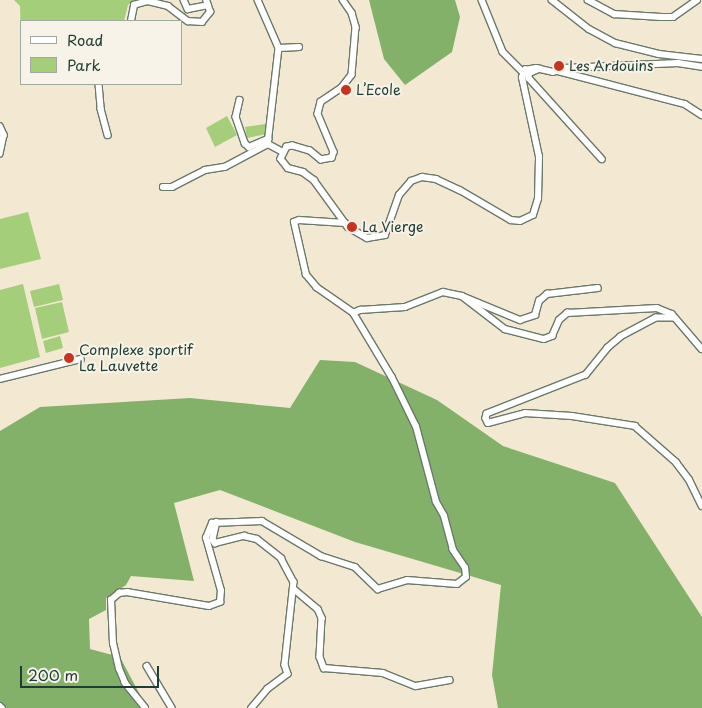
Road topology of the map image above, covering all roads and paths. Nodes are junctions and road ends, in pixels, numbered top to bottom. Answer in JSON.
{"nodes":[{"id":1,"x":184,"y":0,"type":"edge"},
{"id":2,"x":258,"y":0,"type":"edge"},
{"id":3,"x":344,"y":0,"type":"edge"},
{"id":4,"x":482,"y":0,"type":"edge"},
{"id":5,"x":552,"y":0,"type":"edge"},
{"id":6,"x":588,"y":0,"type":"edge"},
{"id":7,"x":697,"y":0,"type":"edge"},
{"id":8,"x":207,"y":2,"type":"edge"},
{"id":9,"x":131,"y":20,"type":"edge"},
{"id":10,"x":299,"y":47,"type":"dead end"},
{"id":11,"x":278,"y":48,"type":"junction"},
{"id":12,"x":702,"y":59,"type":"edge"},
{"id":13,"x":702,"y":67,"type":"edge"},
{"id":14,"x":540,"y":70,"type":"junction"},
{"id":15,"x":558,"y":71,"type":"junction"},
{"id":16,"x":523,"y":72,"type":"junction"},
{"id":17,"x":99,"y":85,"type":"edge"},
{"id":18,"x":240,"y":100,"type":"dead end"},
{"id":19,"x":702,"y":115,"type":"edge"},
{"id":20,"x":0,"y":126,"type":"edge"},
{"id":21,"x":108,"y":134,"type":"dead end"},
{"id":22,"x":268,"y":142,"type":"junction"},
{"id":23,"x":283,"y":152,"type":"junction"},
{"id":24,"x":0,"y":154,"type":"edge"},
{"id":25,"x":602,"y":159,"type":"dead end"},
{"id":26,"x":163,"y":187,"type":"dead end"},
{"id":27,"x":344,"y":223,"type":"junction"},
{"id":28,"x":598,"y":288,"type":"dead end"},
{"id":29,"x":462,"y":296,"type":"junction"},
{"id":30,"x":353,"y":313,"type":"junction"},
{"id":31,"x":674,"y":318,"type":"junction"},
{"id":32,"x":702,"y":349,"type":"edge"},
{"id":33,"x":80,"y":359,"type":"dead end"},
{"id":34,"x":0,"y":379,"type":"edge"},
{"id":35,"x":702,"y":506,"type":"edge"},
{"id":36,"x":217,"y":522,"type":"junction"},
{"id":37,"x":294,"y":589,"type":"junction"},
{"id":38,"x":147,"y":666,"type":"dead end"},
{"id":39,"x":449,"y":680,"type":"dead end"},
{"id":40,"x":145,"y":708,"type":"edge"},
{"id":41,"x":172,"y":708,"type":"edge"},
{"id":42,"x":252,"y":708,"type":"edge"}],
"edges":[{"from":1,"to":8,"type":"street"},
{"from":2,"to":11,"type":"street"},
{"from":3,"to":23,"type":"street"},
{"from":4,"to":16,"type":"street"},
{"from":5,"to":12,"type":"street"},
{"from":6,"to":7,"type":"street"},
{"from":8,"to":9,"type":"street"},
{"from":10,"to":11,"type":"street"},
{"from":11,"to":22,"type":"street"},
{"from":13,"to":15,"type":"street"},
{"from":14,"to":15,"type":"street"},
{"from":14,"to":16,"type":"street"},
{"from":14,"to":25,"type":"street"},
{"from":15,"to":19,"type":"street"},
{"from":16,"to":27,"type":"street"},
{"from":17,"to":21,"type":"street"},
{"from":18,"to":22,"type":"street"},
{"from":20,"to":24,"type":"street"},
{"from":22,"to":23,"type":"street"},
{"from":22,"to":26,"type":"street"},
{"from":23,"to":27,"type":"street"},
{"from":27,"to":30,"type":"street"},
{"from":28,"to":29,"type":"street"},
{"from":29,"to":30,"type":"street"},
{"from":29,"to":31,"type":"street"},
{"from":30,"to":36,"type":"street"},
{"from":31,"to":32,"type":"street"},
{"from":31,"to":35,"type":"street"},
{"from":33,"to":34,"type":"street"},
{"from":36,"to":37,"type":"street"},
{"from":36,"to":40,"type":"street"},
{"from":37,"to":39,"type":"street"},
{"from":37,"to":42,"type":"street"},
{"from":38,"to":41,"type":"street"}]}
